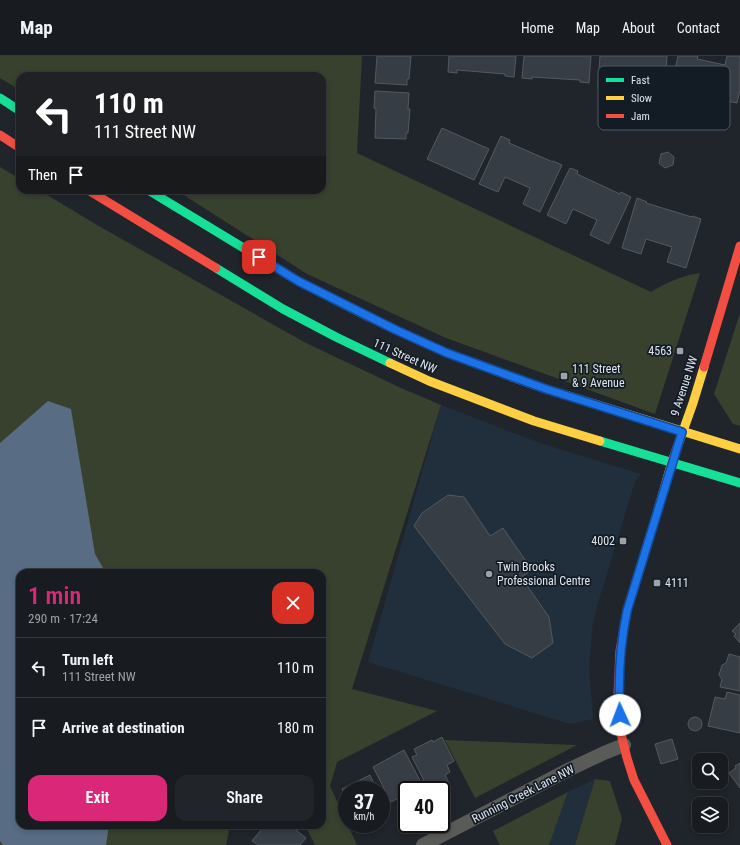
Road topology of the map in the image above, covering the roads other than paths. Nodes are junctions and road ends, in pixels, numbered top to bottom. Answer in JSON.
{"nodes":[{"id":1,"x":0,"y":98,"type":"edge"},
{"id":2,"x":16,"y":108,"type":"edge"},
{"id":3,"x":0,"y":136,"type":"edge"},
{"id":4,"x":16,"y":146,"type":"edge"},
{"id":5,"x":95,"y":194,"type":"edge"},
{"id":6,"x":155,"y":194,"type":"edge"},
{"id":7,"x":740,"y":246,"type":"edge"},
{"id":8,"x":682,"y":432,"type":"junction"},
{"id":9,"x":740,"y":449,"type":"edge"},
{"id":10,"x":672,"y":462,"type":"junction"},
{"id":11,"x":740,"y":483,"type":"edge"},
{"id":12,"x":624,"y":745,"type":"junction"},
{"id":13,"x":423,"y":845,"type":"edge"},
{"id":14,"x":667,"y":845,"type":"edge"}],
"edges":[{"from":1,"to":2,"type":"main road"},
{"from":3,"to":4,"type":"main road"},
{"from":5,"to":10,"type":"main road","name":"111 Street NW"},
{"from":6,"to":8,"type":"main road","name":"111 Street NW"},
{"from":7,"to":8,"type":"main road","name":"9 Avenue NW"},
{"from":8,"to":9,"type":"main road","name":"111 Street NW"},
{"from":8,"to":10,"type":"main road","name":"9 Avenue NW"},
{"from":10,"to":11,"type":"main road","name":"111 Street NW"},
{"from":10,"to":12,"type":"main road","name":"9 Avenue NW"},
{"from":12,"to":13,"type":"street","name":"Running Creek Lane NW"},
{"from":12,"to":14,"type":"main road","name":"9 Avenue NW"}]}
